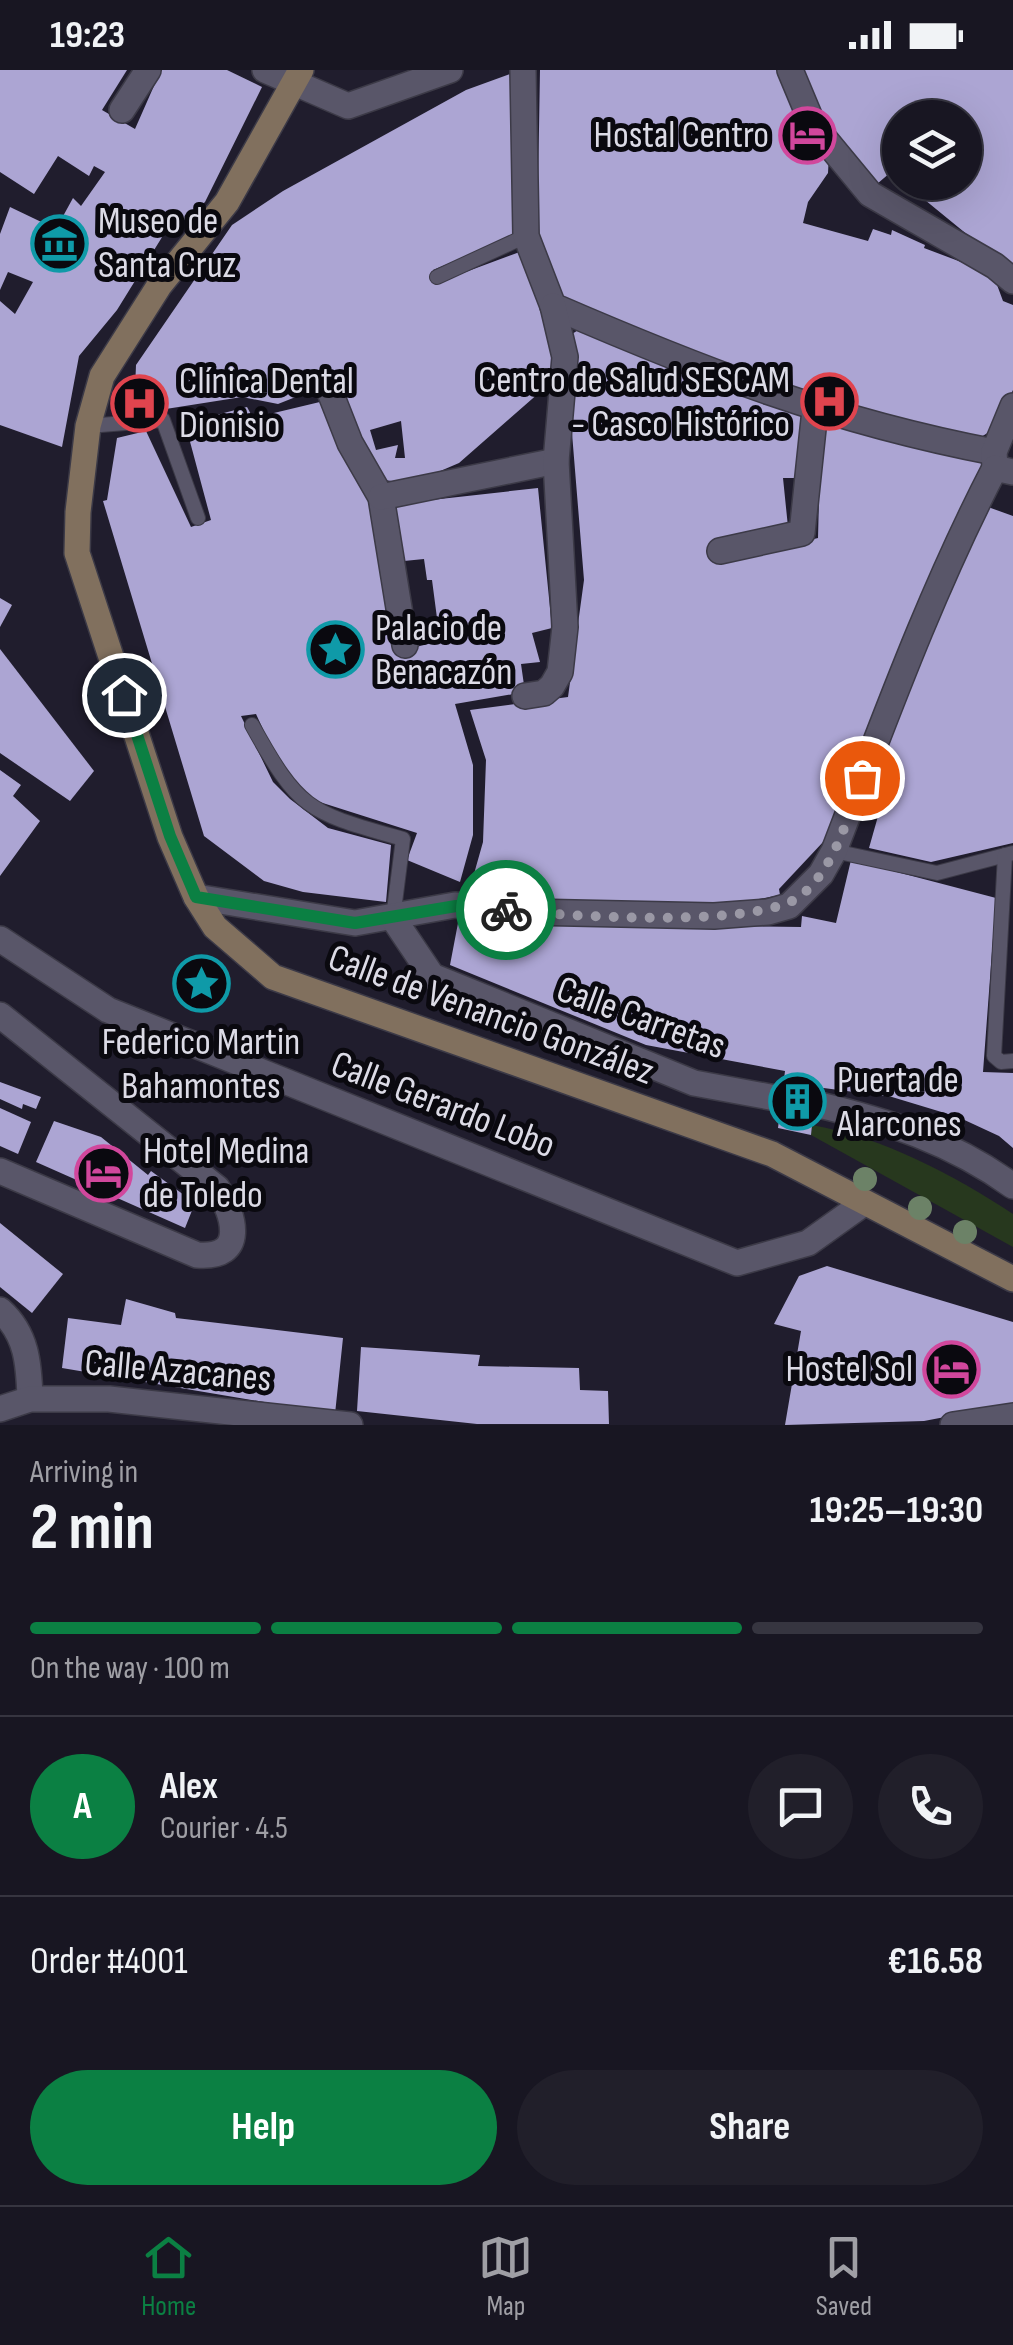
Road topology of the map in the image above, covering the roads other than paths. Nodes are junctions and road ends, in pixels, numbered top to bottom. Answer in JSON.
{"nodes":[{"id":1,"x":148,"y":70,"type":"edge"},
{"id":2,"x":265,"y":70,"type":"edge"},
{"id":3,"x":450,"y":70,"type":"edge"},
{"id":4,"x":523,"y":70,"type":"edge"},
{"id":5,"x":790,"y":70,"type":"edge"},
{"id":6,"x":298,"y":77,"type":"edge"},
{"id":7,"x":122,"y":110,"type":"dead end"},
{"id":8,"x":526,"y":236,"type":"junction"},
{"id":9,"x":437,"y":277,"type":"dead end"},
{"id":10,"x":1013,"y":282,"type":"edge"},
{"id":11,"x":553,"y":306,"type":"junction"},
{"id":12,"x":330,"y":392,"type":"dead end"},
{"id":13,"x":1013,"y":406,"type":"edge"},
{"id":14,"x":815,"y":410,"type":"junction"},
{"id":15,"x":88,"y":426,"type":"junction"},
{"id":16,"x":556,"y":461,"type":"junction"},
{"id":17,"x":1001,"y":464,"type":"edge"},
{"id":18,"x":381,"y":497,"type":"junction"},
{"id":19,"x":198,"y":518,"type":"dead end"},
{"id":20,"x":720,"y":551,"type":"dead end"},
{"id":21,"x":405,"y":644,"type":"dead end"},
{"id":22,"x":525,"y":696,"type":"dead end"},
{"id":23,"x":252,"y":726,"type":"dead end"},
{"id":24,"x":834,"y":851,"type":"junction"},
{"id":25,"x":1009,"y":854,"type":"edge"},
{"id":26,"x":196,"y":897,"type":"junction"},
{"id":27,"x":393,"y":918,"type":"junction"},
{"id":28,"x":0,"y":939,"type":"edge"},
{"id":29,"x":0,"y":1015,"type":"edge"},
{"id":30,"x":1013,"y":1061,"type":"edge"},
{"id":31,"x":781,"y":1099,"type":"dead end"},
{"id":32,"x":814,"y":1104,"type":"dead end"},
{"id":33,"x":0,"y":1171,"type":"edge"},
{"id":34,"x":1013,"y":1186,"type":"edge"},
{"id":35,"x":864,"y":1203,"type":"junction"},
{"id":36,"x":1013,"y":1278,"type":"edge"},
{"id":37,"x":0,"y":1310,"type":"edge"},
{"id":38,"x":30,"y":1399,"type":"junction"},
{"id":39,"x":0,"y":1409,"type":"edge"},
{"id":40,"x":1013,"y":1416,"type":"edge"},
{"id":41,"x":350,"y":1425,"type":"edge"},
{"id":42,"x":953,"y":1425,"type":"edge"}],
"edges":[{"from":1,"to":7,"type":"street"},
{"from":2,"to":6,"type":"street"},
{"from":3,"to":6,"type":"street"},
{"from":4,"to":8,"type":"street"},
{"from":5,"to":10,"type":"street"},
{"from":6,"to":15,"type":"street","name":"Calle de Venancio González"},
{"from":8,"to":9,"type":"lane"},
{"from":8,"to":11,"type":"street"},
{"from":11,"to":14,"type":"street"},
{"from":11,"to":16,"type":"street"},
{"from":12,"to":18,"type":"street"},
{"from":13,"to":17,"type":"street"},
{"from":14,"to":17,"type":"street"},
{"from":14,"to":20,"type":"street"},
{"from":15,"to":19,"type":"lane"},
{"from":15,"to":26,"type":"street","name":"Calle de Venancio González"},
{"from":16,"to":18,"type":"street"},
{"from":16,"to":22,"type":"street"},
{"from":17,"to":24,"type":"street"},
{"from":18,"to":21,"type":"street"},
{"from":23,"to":27,"type":"lane"},
{"from":24,"to":25,"type":"lane"},
{"from":24,"to":27,"type":"street"},
{"from":25,"to":30,"type":"lane"},
{"from":26,"to":27,"type":"street"},
{"from":26,"to":35,"type":"street","name":"Calle de Venancio González"},
{"from":27,"to":31,"type":"street","name":"Calle Carretas"},
{"from":28,"to":35,"type":"street","name":"Calle Gerardo Lobo"},
{"from":29,"to":33,"type":"street"},
{"from":32,"to":34,"type":"street"},
{"from":35,"to":36,"type":"street","name":"Calle de Venancio González"},
{"from":37,"to":38,"type":"street"},
{"from":38,"to":39,"type":"street","name":"Calle Azacanes"},
{"from":38,"to":41,"type":"street","name":"Calle Azacanes"},
{"from":40,"to":42,"type":"street"}]}
